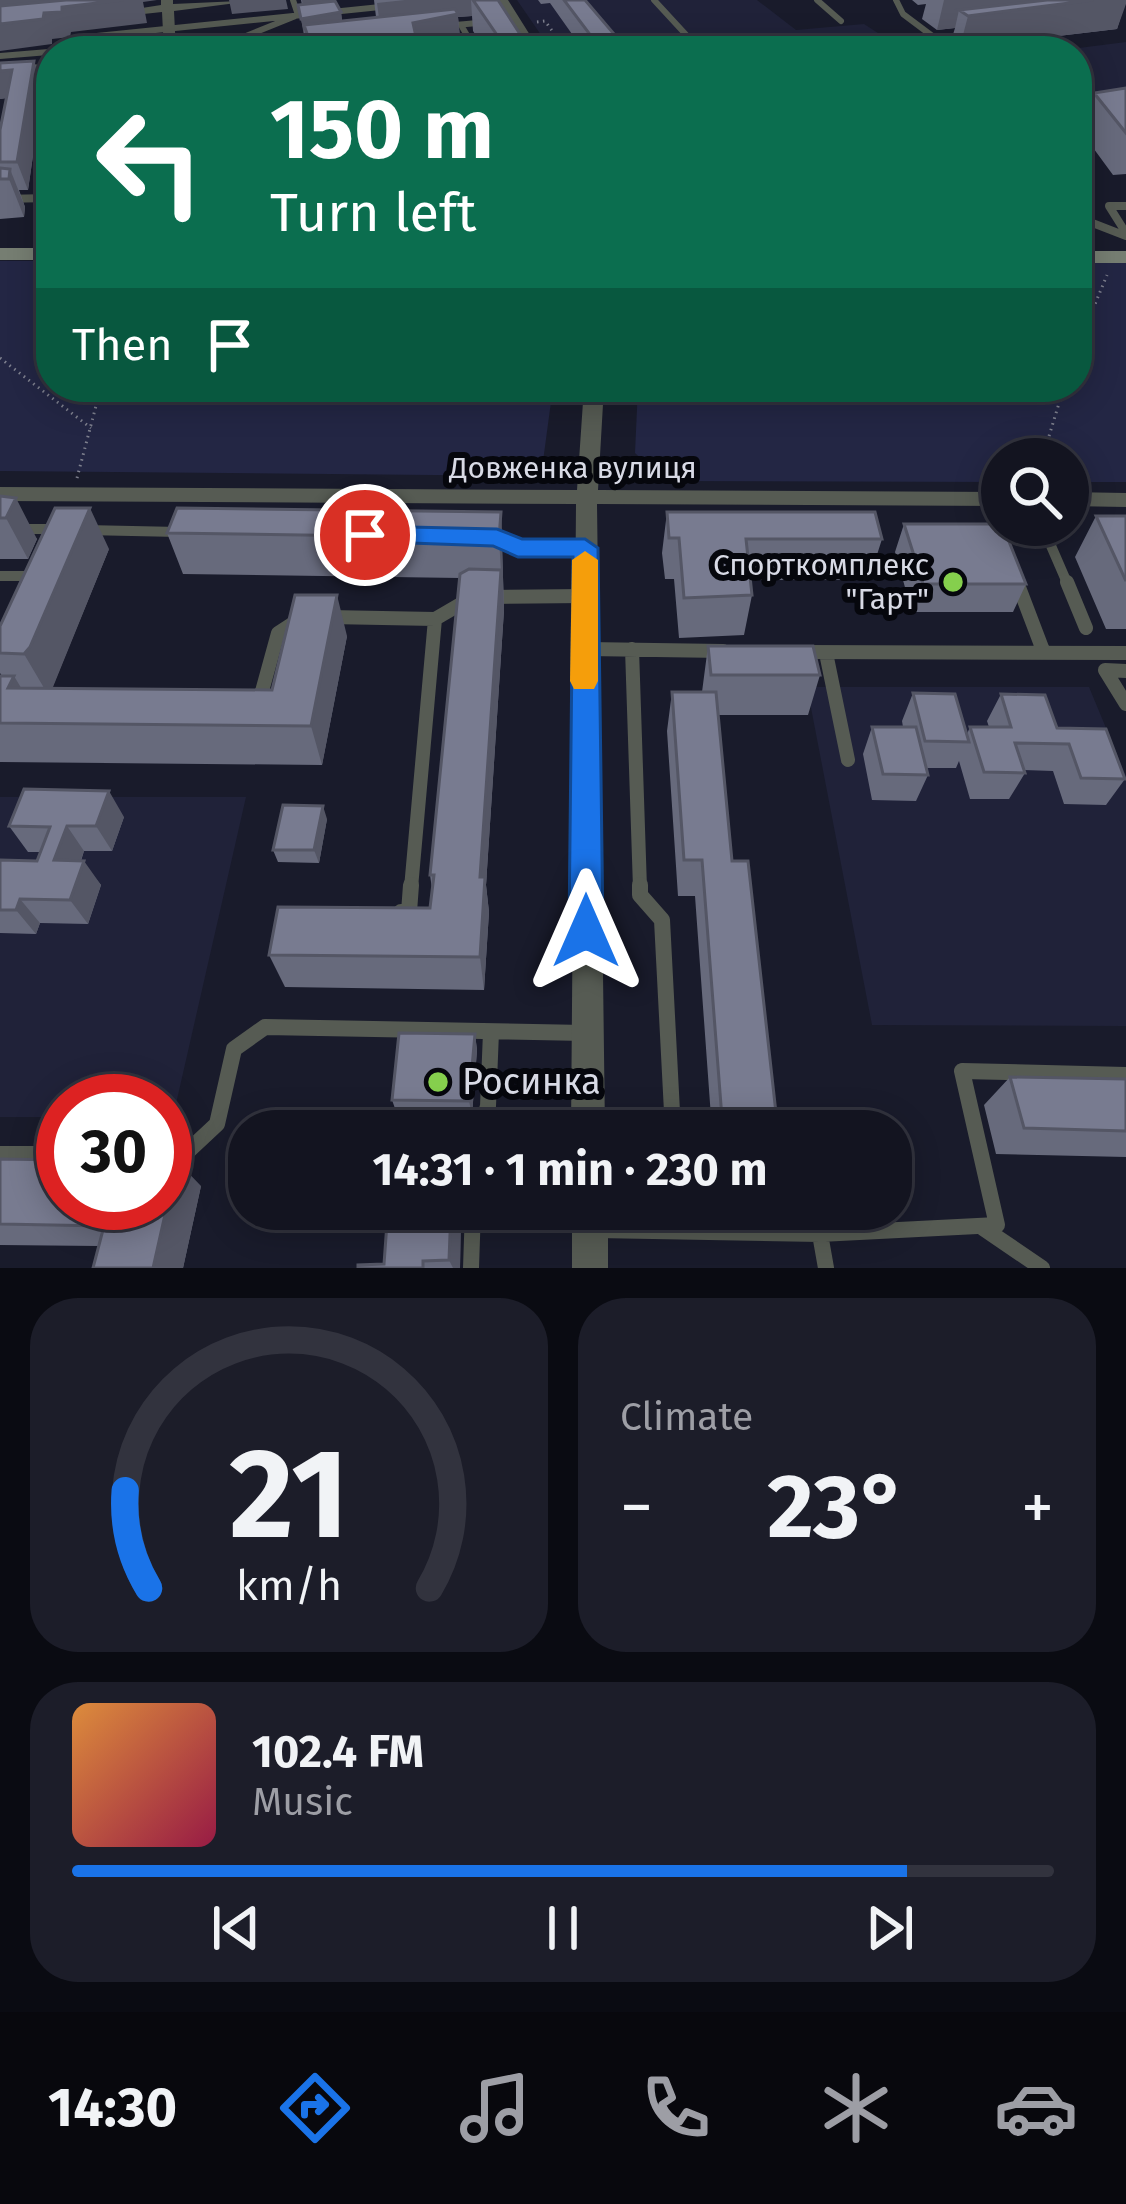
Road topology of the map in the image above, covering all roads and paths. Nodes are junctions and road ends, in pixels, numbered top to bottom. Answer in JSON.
{"nodes":[{"id":1,"x":254,"y":0,"type":"edge"},
{"id":2,"x":293,"y":0,"type":"edge"},
{"id":3,"x":502,"y":0,"type":"edge"},
{"id":4,"x":654,"y":0,"type":"edge"},
{"id":5,"x":817,"y":0,"type":"edge"},
{"id":6,"x":896,"y":0,"type":"edge"},
{"id":7,"x":167,"y":4,"type":"edge"},
{"id":8,"x":398,"y":5,"type":"dead end"},
{"id":9,"x":922,"y":12,"type":"dead end"},
{"id":10,"x":104,"y":14,"type":"edge"},
{"id":11,"x":902,"y":14,"type":"junction"},
{"id":12,"x":298,"y":15,"type":"junction"},
{"id":13,"x":841,"y":20,"type":"dead end"},
{"id":14,"x":516,"y":21,"type":"junction"},
{"id":15,"x":460,"y":25,"type":"junction"},
{"id":16,"x":430,"y":28,"type":"edge"},
{"id":17,"x":169,"y":29,"type":"junction"},
{"id":18,"x":977,"y":33,"type":"edge"},
{"id":19,"x":97,"y":36,"type":"edge"},
{"id":20,"x":169,"y":36,"type":"edge"},
{"id":21,"x":246,"y":36,"type":"edge"},
{"id":22,"x":467,"y":36,"type":"edge"},
{"id":23,"x":525,"y":36,"type":"edge"},
{"id":24,"x":556,"y":36,"type":"edge"},
{"id":25,"x":687,"y":36,"type":"edge"},
{"id":26,"x":932,"y":36,"type":"edge"},
{"id":27,"x":952,"y":36,"type":"edge"},
{"id":28,"x":36,"y":53,"type":"edge"},
{"id":29,"x":0,"y":56,"type":"edge"},
{"id":30,"x":36,"y":67,"type":"edge"},
{"id":31,"x":0,"y":71,"type":"edge"},
{"id":32,"x":36,"y":81,"type":"edge"},
{"id":33,"x":0,"y":85,"type":"edge"},
{"id":34,"x":1126,"y":108,"type":"edge"},
{"id":35,"x":1092,"y":113,"type":"edge"},
{"id":36,"x":36,"y":198,"type":"edge"},
{"id":37,"x":0,"y":199,"type":"edge"},
{"id":38,"x":1126,"y":206,"type":"edge"},
{"id":39,"x":1092,"y":223,"type":"edge"},
{"id":40,"x":1126,"y":235,"type":"edge"},
{"id":41,"x":0,"y":254,"type":"edge"},
{"id":42,"x":36,"y":254,"type":"edge"},
{"id":43,"x":1120,"y":257,"type":"edge"},
{"id":44,"x":1092,"y":316,"type":"edge"},
{"id":45,"x":0,"y":358,"type":"edge"},
{"id":46,"x":36,"y":386,"type":"edge"},
{"id":47,"x":57,"y":402,"type":"edge"},
{"id":48,"x":97,"y":402,"type":"edge"},
{"id":49,"x":593,"y":402,"type":"edge"},
{"id":50,"x":1059,"y":402,"type":"edge"},
{"id":51,"x":91,"y":428,"type":"junction"},
{"id":52,"x":1048,"y":438,"type":"edge"},
{"id":53,"x":0,"y":494,"type":"edge"},
{"id":54,"x":585,"y":498,"type":"junction"},
{"id":55,"x":1089,"y":499,"type":"edge"},
{"id":56,"x":1126,"y":500,"type":"edge"},
{"id":57,"x":981,"y":501,"type":"edge"},
{"id":58,"x":64,"y":513,"type":"junction"},
{"id":59,"x":0,"y":529,"type":"edge"},
{"id":60,"x":195,"y":532,"type":"edge"},
{"id":61,"x":474,"y":537,"type":"edge"},
{"id":62,"x":49,"y":545,"type":"edge"},
{"id":63,"x":1051,"y":546,"type":"edge"},
{"id":64,"x":585,"y":548,"type":"junction"},
{"id":65,"x":41,"y":561,"type":"edge"},
{"id":66,"x":1012,"y":568,"type":"edge"},
{"id":67,"x":0,"y":576,"type":"edge"},
{"id":68,"x":34,"y":576,"type":"junction"},
{"id":69,"x":25,"y":594,"type":"edge"},
{"id":70,"x":584,"y":596,"type":"junction"},
{"id":71,"x":435,"y":619,"type":"junction"},
{"id":72,"x":1087,"y":628,"type":"dead end"},
{"id":73,"x":584,"y":649,"type":"junction"},
{"id":74,"x":632,"y":649,"type":"junction"},
{"id":75,"x":740,"y":651,"type":"edge"},
{"id":76,"x":783,"y":652,"type":"edge"},
{"id":77,"x":826,"y":653,"type":"junction"},
{"id":78,"x":1044,"y":653,"type":"junction"},
{"id":79,"x":1126,"y":653,"type":"edge"},
{"id":80,"x":1077,"y":654,"type":"junction"},
{"id":81,"x":1105,"y":670,"type":"junction"},
{"id":82,"x":1126,"y":671,"type":"edge"},
{"id":83,"x":1126,"y":704,"type":"edge"},
{"id":84,"x":234,"y":707,"type":"edge"},
{"id":85,"x":848,"y":760,"type":"dead end"},
{"id":86,"x":388,"y":911,"type":"edge"},
{"id":87,"x":491,"y":1032,"type":"junction"},
{"id":88,"x":586,"y":1033,"type":"junction"},
{"id":89,"x":1126,"y":1075,"type":"edge"},
{"id":90,"x":487,"y":1110,"type":"edge"},
{"id":91,"x":588,"y":1110,"type":"edge"},
{"id":92,"x":672,"y":1110,"type":"edge"},
{"id":93,"x":192,"y":1148,"type":"edge"},
{"id":94,"x":0,"y":1154,"type":"edge"},
{"id":95,"x":36,"y":1154,"type":"edge"},
{"id":96,"x":982,"y":1228,"type":"junction"},
{"id":97,"x":472,"y":1230,"type":"edge"},
{"id":98,"x":590,"y":1230,"type":"edge"},
{"id":99,"x":672,"y":1230,"type":"edge"},
{"id":100,"x":679,"y":1231,"type":"joint"},
{"id":101,"x":820,"y":1234,"type":"junction"},
{"id":102,"x":471,"y":1268,"type":"edge"},
{"id":103,"x":590,"y":1268,"type":"edge"},
{"id":104,"x":826,"y":1268,"type":"edge"},
{"id":105,"x":1042,"y":1268,"type":"edge"}],
"edges":[{"from":1,"to":7,"type":"street"},
{"from":2,"to":12,"type":"lane"},
{"from":3,"to":14,"type":"street"},
{"from":4,"to":25,"type":"lane"},
{"from":5,"to":13,"type":"lane"},
{"from":6,"to":11,"type":"lane"},
{"from":7,"to":10,"type":"street"},
{"from":7,"to":17,"type":"street"},
{"from":8,"to":12,"type":"lane"},
{"from":9,"to":11,"type":"lane"},
{"from":11,"to":26,"type":"lane"},
{"from":12,"to":17,"type":"lane"},
{"from":12,"to":21,"type":"lane"},
{"from":14,"to":15,"type":"lane"},
{"from":14,"to":23,"type":"street"},
{"from":14,"to":24,"type":"path"},
{"from":15,"to":16,"type":"lane"},
{"from":15,"to":22,"type":"lane"},
{"from":17,"to":19,"type":"lane"},
{"from":17,"to":20,"type":"street"},
{"from":18,"to":27,"type":"lane"},
{"from":28,"to":29,"type":"lane"},
{"from":30,"to":31,"type":"lane"},
{"from":32,"to":33,"type":"lane"},
{"from":34,"to":35,"type":"lane"},
{"from":36,"to":37,"type":"lane"},
{"from":38,"to":40,"type":"lane"},
{"from":39,"to":40,"type":"lane"},
{"from":41,"to":42,"type":"street"},
{"from":43,"to":44,"type":"path"},
{"from":45,"to":46,"type":"path"},
{"from":47,"to":51,"type":"path"},
{"from":48,"to":51,"type":"path"},
{"from":49,"to":54,"type":"street"},
{"from":50,"to":52,"type":"path"},
{"from":51,"to":58,"type":"path"},
{"from":53,"to":58,"type":"street","name":"Довженка вулиця"},
{"from":54,"to":57,"type":"street","name":"Довженка вулиця"},
{"from":54,"to":58,"type":"street","name":"Довженка вулиця"},
{"from":54,"to":64,"type":"street"},
{"from":55,"to":56,"type":"street"},
{"from":58,"to":59,"type":"lane"},
{"from":58,"to":60,"type":"lane"},
{"from":58,"to":62,"type":"lane"},
{"from":61,"to":64,"type":"lane"},
{"from":63,"to":72,"type":"lane"},
{"from":64,"to":70,"type":"street"},
{"from":65,"to":68,"type":"lane"},
{"from":66,"to":78,"type":"lane"},
{"from":67,"to":68,"type":"lane"},
{"from":68,"to":69,"type":"lane"},
{"from":70,"to":71,"type":"lane"},
{"from":70,"to":73,"type":"street"},
{"from":71,"to":84,"type":"lane"},
{"from":71,"to":86,"type":"lane"},
{"from":73,"to":74,"type":"lane"},
{"from":73,"to":88,"type":"street"},
{"from":74,"to":75,"type":"lane"},
{"from":74,"to":92,"type":"lane"},
{"from":76,"to":77,"type":"lane"},
{"from":77,"to":78,"type":"lane"},
{"from":77,"to":85,"type":"lane"},
{"from":78,"to":80,"type":"lane"},
{"from":79,"to":80,"type":"lane"},
{"from":80,"to":81,"type":"lane"},
{"from":81,"to":82,"type":"lane"},
{"from":81,"to":83,"type":"lane"},
{"from":87,"to":88,"type":"lane"},
{"from":87,"to":90,"type":"lane"},
{"from":87,"to":93,"type":"lane"},
{"from":88,"to":91,"type":"street"},
{"from":89,"to":96,"type":"lane"},
{"from":94,"to":95,"type":"lane"},
{"from":96,"to":101,"type":"lane"},
{"from":96,"to":105,"type":"lane"},
{"from":97,"to":102,"type":"lane"},
{"from":98,"to":103,"type":"street"},
{"from":99,"to":100,"type":"lane"},
{"from":100,"to":101,"type":"lane"},
{"from":101,"to":104,"type":"lane"}]}
